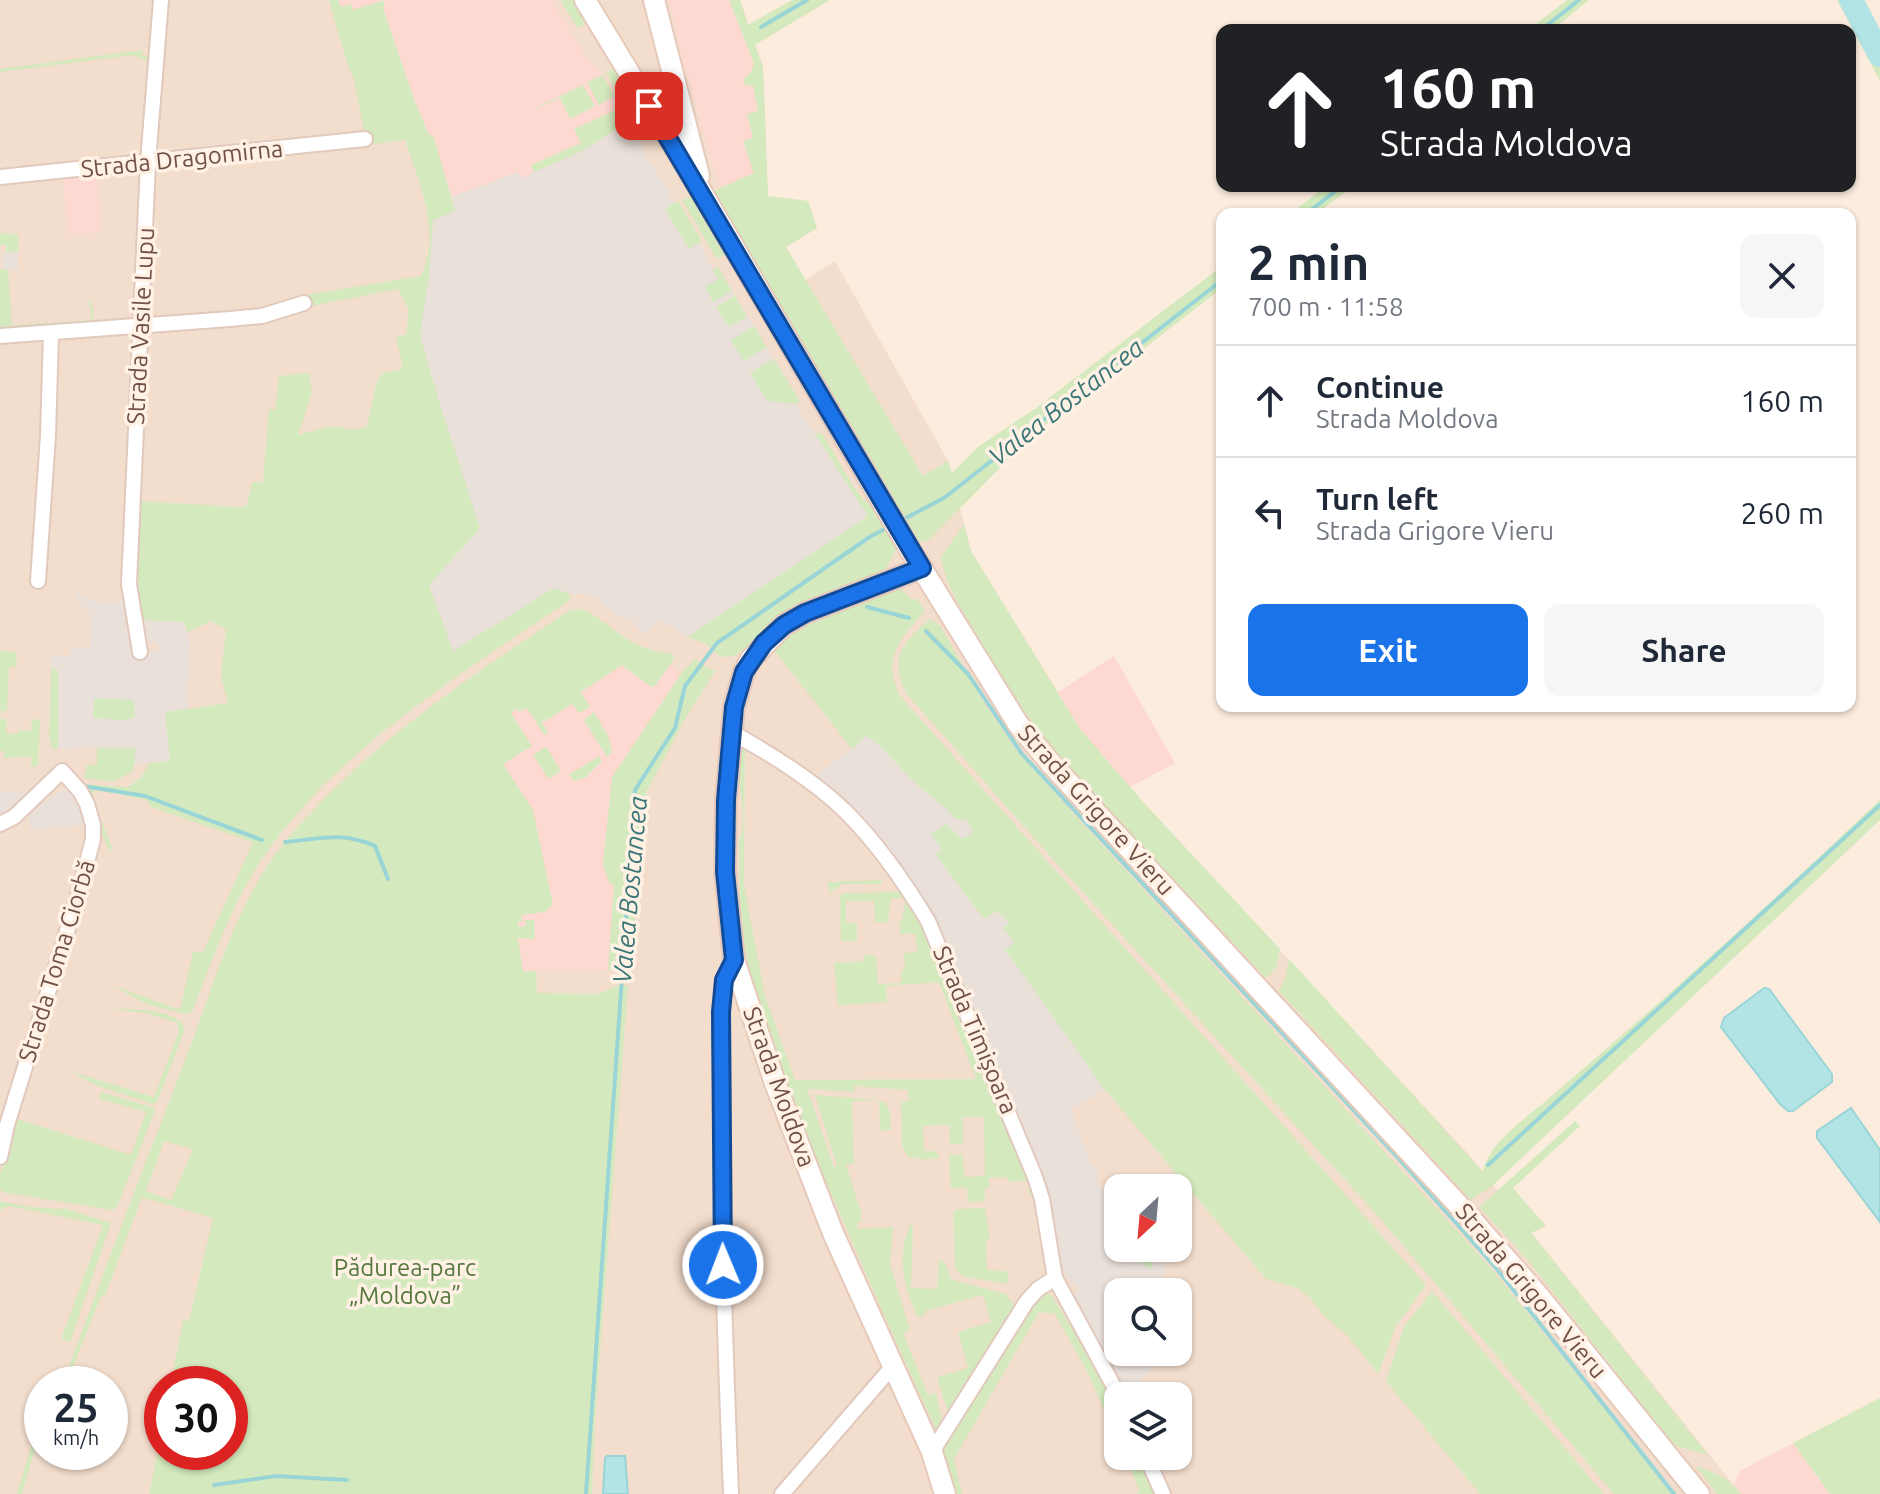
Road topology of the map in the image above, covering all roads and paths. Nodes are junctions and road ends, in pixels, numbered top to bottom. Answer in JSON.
{"nodes":[{"id":1,"x":161,"y":0,"type":"edge"},
{"id":2,"x":585,"y":0,"type":"edge"},
{"id":3,"x":654,"y":0,"type":"edge"},
{"id":4,"x":365,"y":139,"type":"dead end"},
{"id":5,"x":148,"y":162,"type":"junction"},
{"id":6,"x":0,"y":177,"type":"edge"},
{"id":7,"x":704,"y":196,"type":"junction"},
{"id":8,"x":304,"y":303,"type":"dead end"},
{"id":9,"x":142,"y":324,"type":"junction"},
{"id":10,"x":51,"y":333,"type":"junction"},
{"id":11,"x":0,"y":336,"type":"edge"},
{"id":12,"x":922,"y":568,"type":"junction"},
{"id":13,"x":38,"y":581,"type":"dead end"},
{"id":14,"x":140,"y":652,"type":"dead end"},
{"id":15,"x":731,"y":732,"type":"junction"},
{"id":16,"x":0,"y":824,"type":"edge"},
{"id":17,"x":734,"y":960,"type":"junction"},
{"id":18,"x":0,"y":1157,"type":"edge"},
{"id":19,"x":1055,"y":1278,"type":"junction"},
{"id":20,"x":893,"y":1366,"type":"junction"},
{"id":21,"x":1111,"y":1382,"type":"edge"},
{"id":22,"x":932,"y":1452,"type":"junction"},
{"id":23,"x":1152,"y":1470,"type":"edge"},
{"id":24,"x":731,"y":1494,"type":"edge"},
{"id":25,"x":782,"y":1494,"type":"edge"},
{"id":26,"x":945,"y":1494,"type":"edge"},
{"id":27,"x":1163,"y":1494,"type":"edge"},
{"id":28,"x":1699,"y":1494,"type":"edge"}],
"edges":[{"from":1,"to":5,"type":"street","name":"Strada Vasile Lupu"},
{"from":2,"to":7,"type":"main road","name":"Strada Grigore Vieru"},
{"from":3,"to":7,"type":"main road"},
{"from":4,"to":5,"type":"street","name":"Strada Dragomirna"},
{"from":5,"to":6,"type":"street","name":"Strada Dragomirna"},
{"from":5,"to":9,"type":"street","name":"Strada Vasile Lupu"},
{"from":7,"to":12,"type":"main road","name":"Strada Grigore Vieru"},
{"from":8,"to":9,"type":"street"},
{"from":9,"to":10,"type":"street"},
{"from":9,"to":14,"type":"street","name":"Strada Vasile Lupu"},
{"from":10,"to":11,"type":"street"},
{"from":10,"to":13,"type":"street"},
{"from":12,"to":15,"type":"main road","name":"Strada Moldova"},
{"from":12,"to":28,"type":"main road","name":"Strada Grigore Vieru"},
{"from":15,"to":17,"type":"main road","name":"Strada Moldova"},
{"from":15,"to":19,"type":"street","name":"Strada Timișoara"},
{"from":16,"to":18,"type":"street","name":"Strada Toma Ciorbă"},
{"from":17,"to":20,"type":"main road","name":"Strada Moldova"},
{"from":17,"to":24,"type":"street"},
{"from":19,"to":21,"type":"street","name":"Strada Timișoara"},
{"from":19,"to":22,"type":"street"},
{"from":20,"to":22,"type":"main road","name":"Strada Moldova"},
{"from":20,"to":25,"type":"street"},
{"from":22,"to":26,"type":"main road","name":"Strada Moldova"},
{"from":23,"to":27,"type":"street"}]}
